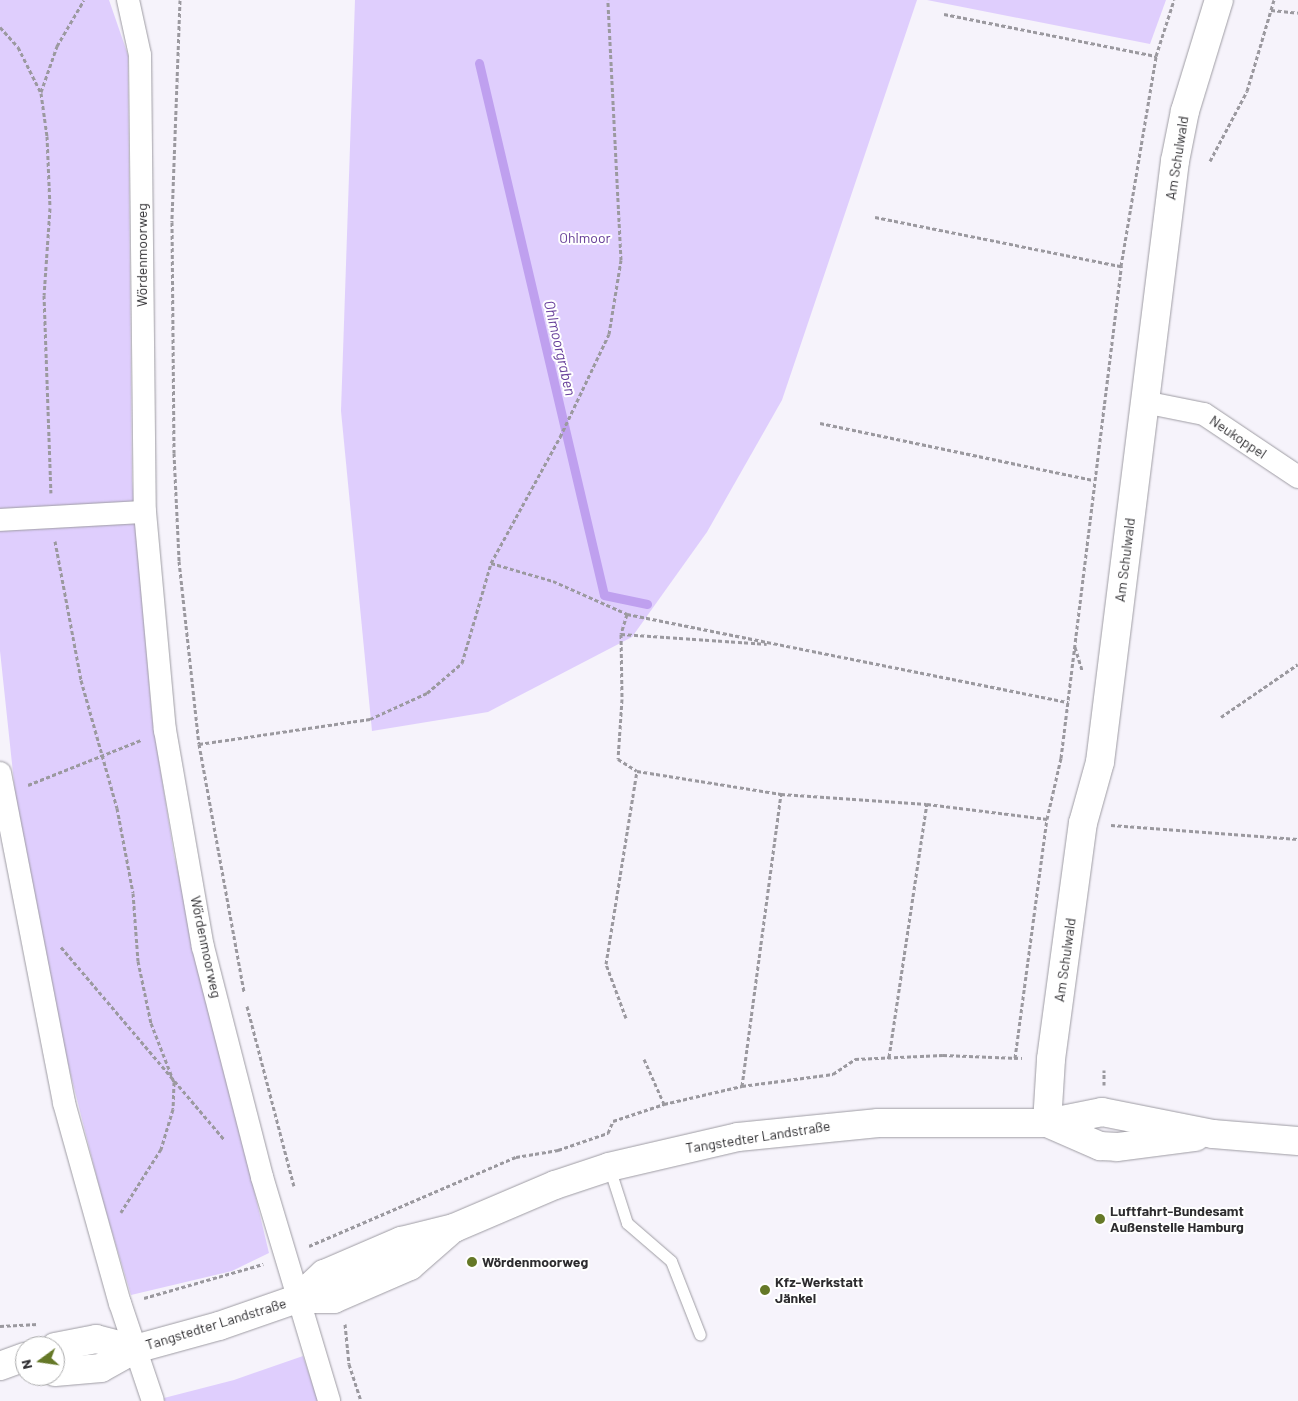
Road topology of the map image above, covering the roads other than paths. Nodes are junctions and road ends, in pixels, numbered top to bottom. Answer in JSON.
{"nodes":[{"id":1,"x":128,"y":0,"type":"edge"},
{"id":2,"x":1219,"y":0,"type":"edge"},
{"id":3,"x":1144,"y":402,"type":"junction"},
{"id":4,"x":1298,"y":477,"type":"edge"},
{"id":5,"x":145,"y":512,"type":"junction"},
{"id":6,"x":0,"y":520,"type":"edge"},
{"id":7,"x":1,"y":784,"type":"edge"},
{"id":8,"x":1047,"y":1123,"type":"junction"},
{"id":9,"x":1298,"y":1140,"type":"edge"},
{"id":10,"x":609,"y":1167,"type":"junction"},
{"id":11,"x":297,"y":1299,"type":"junction"},
{"id":12,"x":700,"y":1335,"type":"dead end"},
{"id":13,"x":65,"y":1345,"type":"edge"},
{"id":14,"x":135,"y":1349,"type":"junction"},
{"id":15,"x":15,"y":1361,"type":"edge"},
{"id":16,"x":0,"y":1368,"type":"edge"},
{"id":17,"x":15,"y":1370,"type":"edge"},
{"id":18,"x":65,"y":1371,"type":"edge"},
{"id":19,"x":152,"y":1401,"type":"edge"},
{"id":20,"x":329,"y":1401,"type":"edge"}],
"edges":[{"from":1,"to":5,"type":"street","name":"Wördenmoorweg"},
{"from":2,"to":3,"type":"street","name":"Am Schulwald"},
{"from":3,"to":4,"type":"street","name":"Neukoppel"},
{"from":3,"to":8,"type":"street","name":"Am Schulwald"},
{"from":5,"to":6,"type":"street"},
{"from":5,"to":11,"type":"street","name":"Wördenmoorweg"},
{"from":7,"to":14,"type":"street"},
{"from":8,"to":9,"type":"street","name":"Tangstedter Landstraße"},
{"from":8,"to":10,"type":"street","name":"Tangstedter Landstraße"},
{"from":10,"to":11,"type":"street","name":"Tangstedter Landstraße"},
{"from":10,"to":12,"type":"lane"},
{"from":11,"to":14,"type":"street","name":"Tangstedter Landstraße"},
{"from":11,"to":20,"type":"street","name":"Wördenmoorweg"},
{"from":13,"to":14,"type":"street","name":"Tangstedter Landstraße"},
{"from":14,"to":18,"type":"street","name":"Tangstedter Landstraße"},
{"from":14,"to":19,"type":"street"},
{"from":15,"to":16,"type":"street"},
{"from":16,"to":17,"type":"street"}]}
